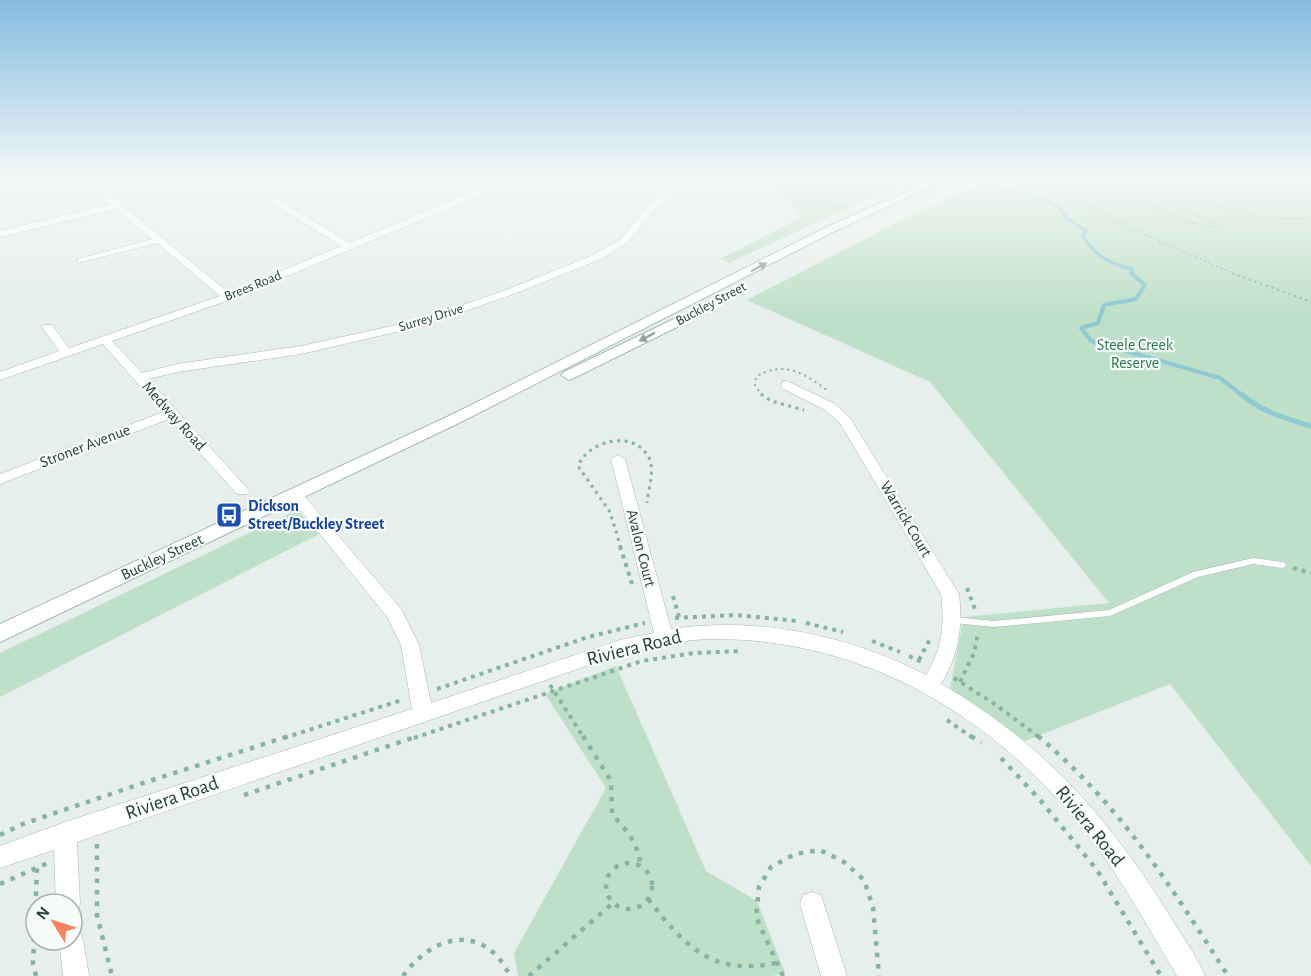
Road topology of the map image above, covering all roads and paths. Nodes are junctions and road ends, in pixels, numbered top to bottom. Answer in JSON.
{"nodes":[{"id":1,"x":43,"y":224,"type":"edge"},
{"id":2,"x":138,"y":224,"type":"edge"},
{"id":3,"x":311,"y":224,"type":"edge"},
{"id":4,"x":405,"y":224,"type":"edge"},
{"id":5,"x":638,"y":224,"type":"edge"},
{"id":6,"x":843,"y":224,"type":"edge"},
{"id":7,"x":866,"y":224,"type":"edge"},
{"id":8,"x":1125,"y":224,"type":"edge"},
{"id":9,"x":1196,"y":224,"type":"edge"},
{"id":10,"x":1216,"y":224,"type":"edge"},
{"id":11,"x":0,"y":234,"type":"edge"},
{"id":12,"x":158,"y":240,"type":"junction"},
{"id":13,"x":349,"y":247,"type":"junction"},
{"id":14,"x":82,"y":261,"type":"dead end"},
{"id":15,"x":228,"y":297,"type":"junction"},
{"id":16,"x":1311,"y":302,"type":"edge"},
{"id":17,"x":48,"y":327,"type":"dead end"},
{"id":18,"x":106,"y":341,"type":"junction"},
{"id":19,"x":68,"y":354,"type":"junction"},
{"id":20,"x":0,"y":376,"type":"edge"},
{"id":21,"x":139,"y":378,"type":"junction"},
{"id":22,"x":787,"y":385,"type":"dead end"},
{"id":23,"x":170,"y":414,"type":"junction"},
{"id":24,"x":455,"y":419,"type":"junction"},
{"id":25,"x":618,"y":459,"type":"dead end"},
{"id":26,"x":0,"y":479,"type":"edge"},
{"id":27,"x":242,"y":492,"type":"dead end"},
{"id":28,"x":295,"y":494,"type":"junction"},
{"id":29,"x":1282,"y":565,"type":"joint"},
{"id":30,"x":1311,"y":573,"type":"edge"},
{"id":31,"x":954,"y":620,"type":"junction"},
{"id":32,"x":661,"y":628,"type":"junction"},
{"id":33,"x":847,"y":633,"type":"dead end"},
{"id":34,"x":0,"y":634,"type":"edge"},
{"id":35,"x":866,"y":639,"type":"dead end"},
{"id":36,"x":751,"y":650,"type":"dead end"},
{"id":37,"x":935,"y":677,"type":"junction"},
{"id":38,"x":548,"y":682,"type":"junction"},
{"id":39,"x":421,"y":704,"type":"junction"},
{"id":40,"x":940,"y":714,"type":"dead end"},
{"id":41,"x":986,"y":747,"type":"dead end"},
{"id":42,"x":996,"y":753,"type":"dead end"},
{"id":43,"x":232,"y":799,"type":"dead end"},
{"id":44,"x":0,"y":835,"type":"edge"},
{"id":45,"x":108,"y":841,"type":"dead end"},
{"id":46,"x":66,"y":844,"type":"junction"},
{"id":47,"x":97,"y":844,"type":"junction"},
{"id":48,"x":0,"y":857,"type":"edge"},
{"id":49,"x":640,"y":865,"type":"junction"},
{"id":50,"x":37,"y":868,"type":"junction"},
{"id":51,"x":0,"y":884,"type":"edge"},
{"id":52,"x":68,"y":892,"type":"edge"},
{"id":53,"x":648,"y":899,"type":"junction"},
{"id":54,"x":613,"y":903,"type":"junction"},
{"id":55,"x":812,"y":904,"type":"dead end"},
{"id":56,"x":73,"y":952,"type":"edge"},
{"id":57,"x":776,"y":963,"type":"dead end"},
{"id":58,"x":36,"y":976,"type":"edge"},
{"id":59,"x":76,"y":976,"type":"edge"},
{"id":60,"x":112,"y":976,"type":"edge"},
{"id":61,"x":403,"y":976,"type":"edge"},
{"id":62,"x":510,"y":976,"type":"edge"},
{"id":63,"x":529,"y":976,"type":"edge"},
{"id":64,"x":834,"y":976,"type":"edge"},
{"id":65,"x":1161,"y":976,"type":"edge"},
{"id":66,"x":1192,"y":976,"type":"edge"},
{"id":67,"x":1227,"y":976,"type":"edge"}],
"edges":[{"from":1,"to":11,"type":"street"},
{"from":2,"to":12,"type":"street"},
{"from":3,"to":13,"type":"street"},
{"from":4,"to":13,"type":"street","name":"Brees Road"},
{"from":5,"to":21,"type":"street","name":"Surrey Drive"},
{"from":24,"to":6,"type":"main road","name":"Buckley Street","one_way":true},
{"from":7,"to":24,"type":"main road","name":"Buckley Street","one_way":true},
{"from":8,"to":16,"type":"path"},
{"from":9,"to":10,"type":"path"},
{"from":12,"to":14,"type":"street"},
{"from":12,"to":15,"type":"street"},
{"from":13,"to":15,"type":"street","name":"Brees Road"},
{"from":15,"to":18,"type":"street","name":"Brees Road"},
{"from":17,"to":19,"type":"street"},
{"from":18,"to":19,"type":"street","name":"Brees Road"},
{"from":18,"to":21,"type":"street","name":"Medway Road"},
{"from":19,"to":20,"type":"street","name":"Brees Road"},
{"from":21,"to":23,"type":"street","name":"Medway Road"},
{"from":22,"to":31,"type":"street","name":"Warrick Court"},
{"from":23,"to":26,"type":"street","name":"Stroner Avenue"},
{"from":23,"to":27,"type":"street","name":"Medway Road"},
{"from":24,"to":28,"type":"main road","name":"Buckley Street"},
{"from":25,"to":32,"type":"street","name":"Avalon Court"},
{"from":28,"to":34,"type":"main road","name":"Buckley Street"},
{"from":28,"to":39,"type":"street"},
{"from":29,"to":30,"type":"path"},
{"from":29,"to":31,"type":"lane"},
{"from":31,"to":37,"type":"street","name":"Warrick Court"},
{"from":32,"to":33,"type":"path"},
{"from":32,"to":37,"type":"street","name":"Riviera Road"},
{"from":32,"to":38,"type":"street","name":"Riviera Road"},
{"from":32,"to":39,"type":"path"},
{"from":35,"to":37,"type":"path"},
{"from":36,"to":38,"type":"path"},
{"from":37,"to":66,"type":"street","name":"Riviera Road"},
{"from":37,"to":67,"type":"path"},
{"from":38,"to":39,"type":"street","name":"Riviera Road"},
{"from":38,"to":43,"type":"path"},
{"from":38,"to":49,"type":"path"},
{"from":39,"to":44,"type":"path"},
{"from":39,"to":46,"type":"street","name":"Riviera Road"},
{"from":40,"to":41,"type":"path"},
{"from":42,"to":65,"type":"path"},
{"from":45,"to":47,"type":"path"},
{"from":46,"to":47,"type":"path"},
{"from":46,"to":48,"type":"street","name":"Riviera Road"},
{"from":46,"to":50,"type":"path"},
{"from":46,"to":52,"type":"street"},
{"from":47,"to":60,"type":"path"},
{"from":49,"to":53,"type":"path"},
{"from":49,"to":54,"type":"path"},
{"from":50,"to":51,"type":"path"},
{"from":50,"to":58,"type":"path"},
{"from":53,"to":54,"type":"path"},
{"from":53,"to":57,"type":"path"},
{"from":54,"to":63,"type":"path"},
{"from":55,"to":64,"type":"street"},
{"from":56,"to":59,"type":"street"},
{"from":61,"to":62,"type":"path"}]}
